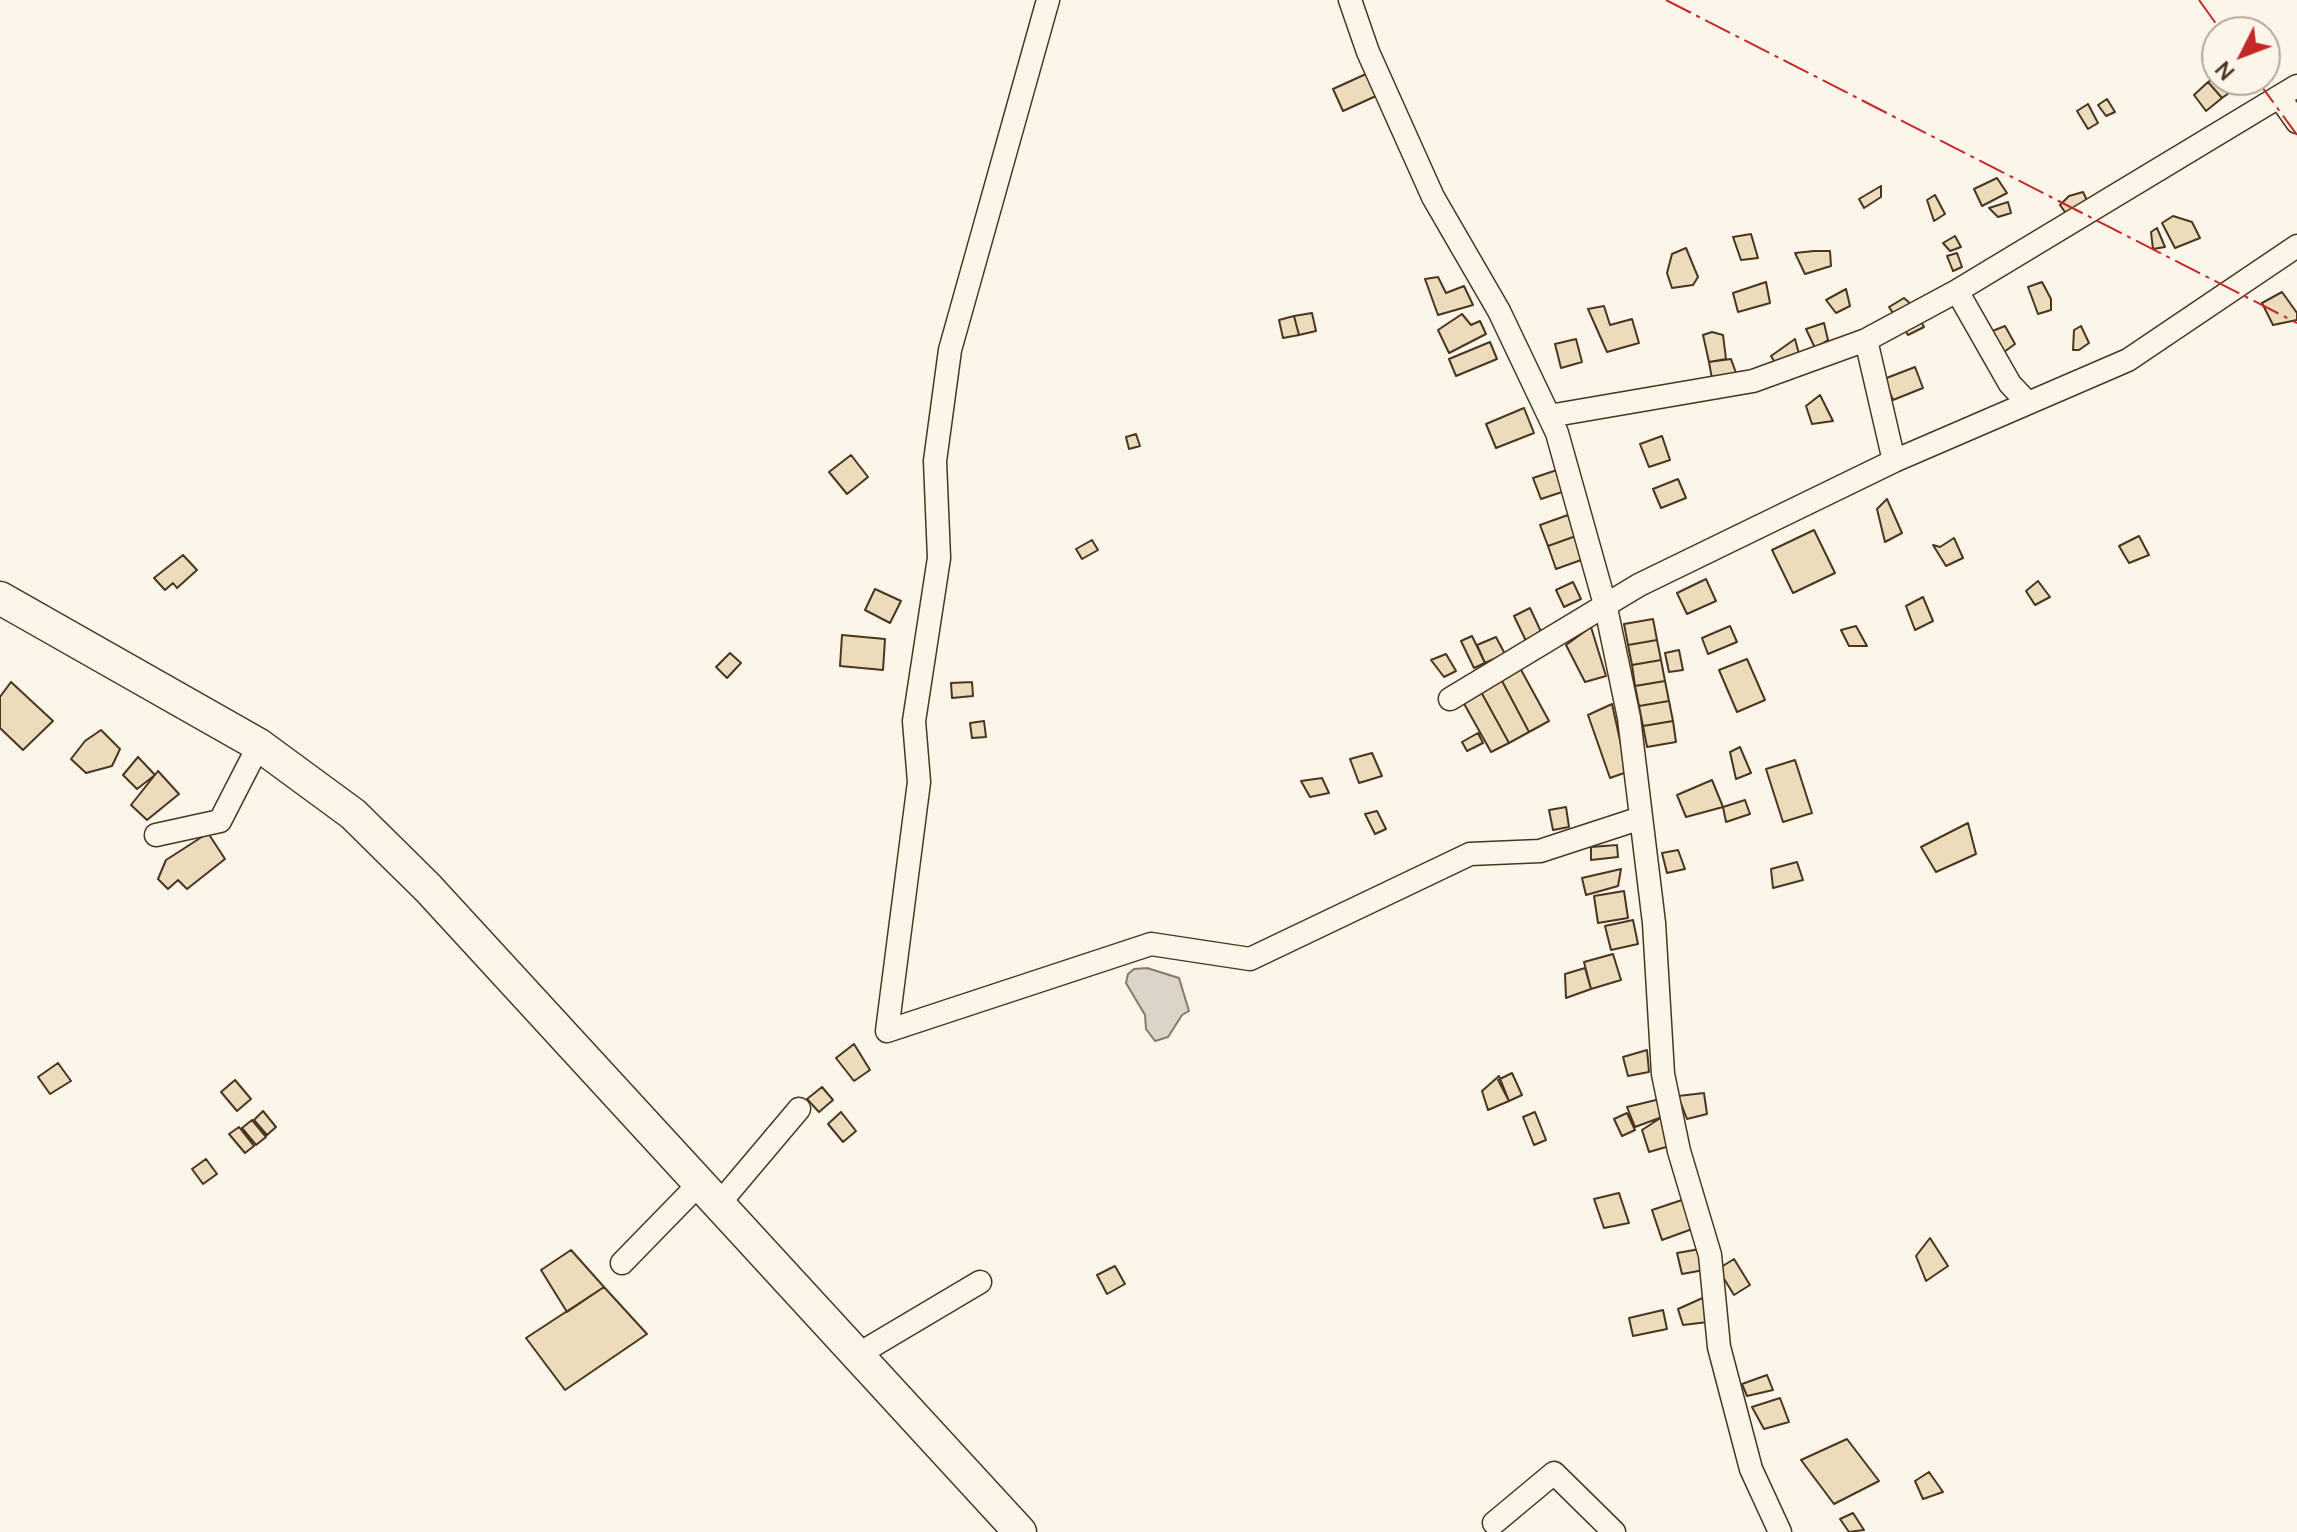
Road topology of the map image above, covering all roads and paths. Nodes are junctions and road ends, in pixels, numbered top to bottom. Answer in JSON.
{"nodes":[{"id":1,"x":1048,"y":0,"type":"edge"},
{"id":2,"x":1350,"y":0,"type":"edge"},
{"id":3,"x":2288,"y":92,"type":"edge"},
{"id":4,"x":2297,"y":122,"type":"edge"},
{"id":5,"x":2297,"y":246,"type":"edge"},
{"id":6,"x":1957,"y":291,"type":"junction"},
{"id":7,"x":1866,"y":340,"type":"junction"},
{"id":8,"x":2027,"y":402,"type":"junction"},
{"id":9,"x":1549,"y":416,"type":"junction"},
{"id":10,"x":1894,"y":461,"type":"junction"},
{"id":11,"x":0,"y":598,"type":"edge"},
{"id":12,"x":1606,"y":608,"type":"junction"},
{"id":13,"x":1450,"y":699,"type":"dead end"},
{"id":14,"x":259,"y":745,"type":"junction"},
{"id":15,"x":1641,"y":818,"type":"junction"},
{"id":16,"x":156,"y":835,"type":"dead end"},
{"id":17,"x":799,"y":1109,"type":"dead end"},
{"id":18,"x":709,"y":1194,"type":"junction"},
{"id":19,"x":622,"y":1263,"type":"dead end"},
{"id":20,"x":980,"y":1282,"type":"dead end"},
{"id":21,"x":857,"y":1355,"type":"junction"},
{"id":22,"x":1493,"y":1529,"type":"edge"},
{"id":23,"x":1020,"y":1532,"type":"edge"},
{"id":24,"x":1614,"y":1532,"type":"edge"},
{"id":25,"x":1780,"y":1532,"type":"edge"}],
"edges":[{"from":1,"to":15,"type":"street"},
{"from":2,"to":9,"type":"street"},
{"from":3,"to":4,"type":"street"},
{"from":3,"to":6,"type":"street"},
{"from":5,"to":8,"type":"street"},
{"from":6,"to":7,"type":"street"},
{"from":6,"to":8,"type":"street"},
{"from":7,"to":9,"type":"street"},
{"from":7,"to":10,"type":"street"},
{"from":8,"to":10,"type":"street"},
{"from":9,"to":12,"type":"street"},
{"from":10,"to":12,"type":"street"},
{"from":11,"to":14,"type":"highway"},
{"from":12,"to":13,"type":"street"},
{"from":12,"to":15,"type":"street"},
{"from":14,"to":16,"type":"street"},
{"from":14,"to":18,"type":"highway"},
{"from":15,"to":25,"type":"street"},
{"from":17,"to":18,"type":"street"},
{"from":18,"to":19,"type":"street"},
{"from":18,"to":21,"type":"highway"},
{"from":20,"to":21,"type":"street"},
{"from":21,"to":23,"type":"highway"},
{"from":22,"to":24,"type":"street"}]}
